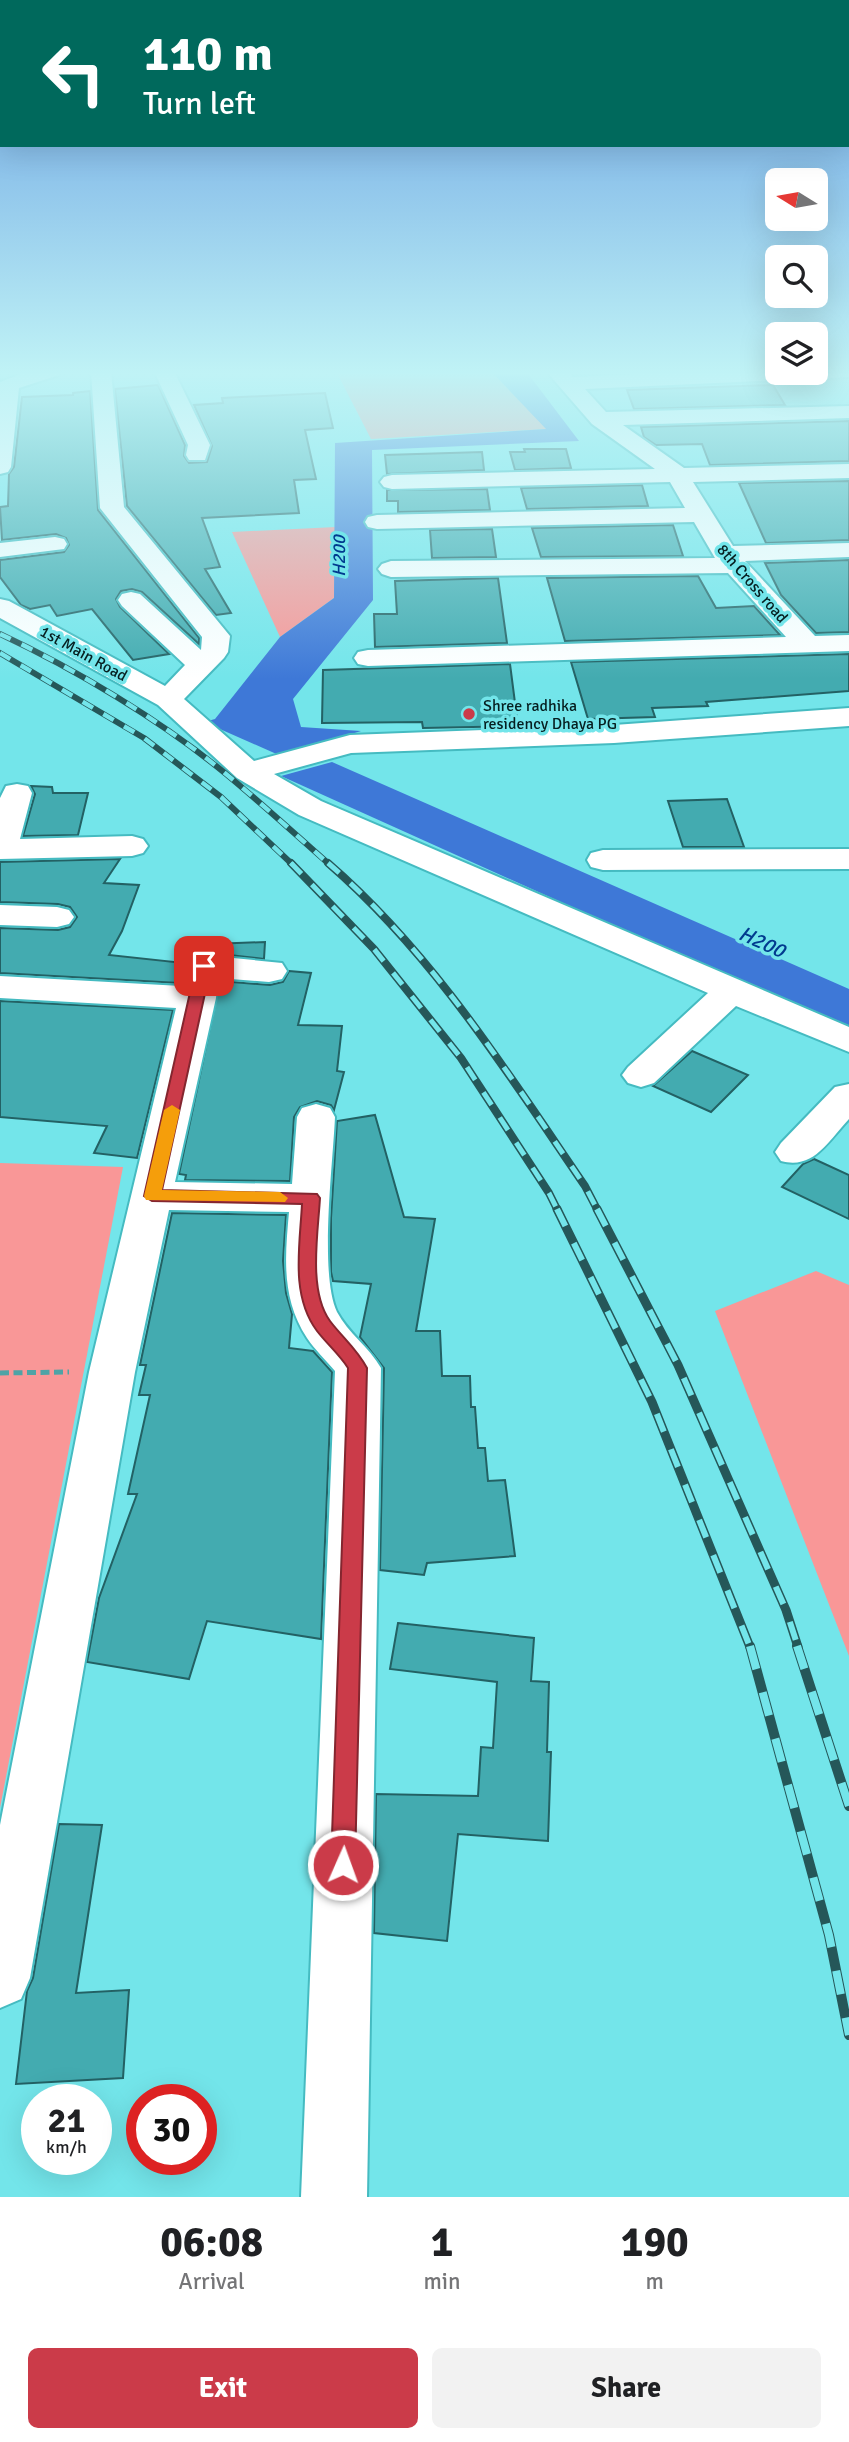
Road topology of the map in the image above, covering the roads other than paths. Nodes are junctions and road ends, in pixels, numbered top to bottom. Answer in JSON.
{"nodes":[{"id":1,"x":109,"y":474,"type":"edge"},
{"id":2,"x":677,"y":474,"type":"junction"},
{"id":3,"x":704,"y":474,"type":"edge"},
{"id":4,"x":392,"y":482,"type":"dead end"},
{"id":5,"x":701,"y":515,"type":"junction"},
{"id":6,"x":377,"y":522,"type":"dead end"},
{"id":7,"x":55,"y":544,"type":"dead end"},
{"id":8,"x":0,"y":550,"type":"edge"},
{"id":9,"x":849,"y":550,"type":"edge"},
{"id":10,"x":730,"y":559,"type":"junction"},
{"id":11,"x":391,"y":569,"type":"dead end"},
{"id":12,"x":131,"y":600,"type":"dead end"},
{"id":13,"x":0,"y":607,"type":"edge"},
{"id":14,"x":849,"y":643,"type":"edge"},
{"id":15,"x":808,"y":645,"type":"junction"},
{"id":16,"x":368,"y":658,"type":"dead end"},
{"id":17,"x":202,"y":666,"type":"junction"},
{"id":18,"x":168,"y":699,"type":"junction"},
{"id":19,"x":849,"y":717,"type":"edge"},
{"id":20,"x":248,"y":772,"type":"junction"},
{"id":21,"x":17,"y":793,"type":"dead end"},
{"id":22,"x":132,"y":846,"type":"dead end"},
{"id":23,"x":1,"y":849,"type":"edge"},
{"id":24,"x":849,"y":859,"type":"edge"},
{"id":25,"x":603,"y":860,"type":"dead end"},
{"id":26,"x":0,"y":915,"type":"edge"},
{"id":27,"x":57,"y":917,"type":"dead end"},
{"id":28,"x":269,"y":971,"type":"dead end"},
{"id":29,"x":0,"y":987,"type":"edge"},
{"id":30,"x":732,"y":990,"type":"junction"},
{"id":31,"x":198,"y":998,"type":"junction"},
{"id":32,"x":849,"y":1041,"type":"edge"},
{"id":33,"x":640,"y":1075,"type":"dead end"},
{"id":34,"x":849,"y":1096,"type":"edge"},
{"id":35,"x":316,"y":1117,"type":"dead end"},
{"id":36,"x":795,"y":1152,"type":"dead end"},
{"id":37,"x":152,"y":1196,"type":"junction"},
{"id":38,"x":311,"y":1198,"type":"junction"},
{"id":39,"x":0,"y":1978,"type":"edge"},
{"id":40,"x":334,"y":2197,"type":"edge"}],
"edges":[{"from":1,"to":17,"type":"street"},
{"from":2,"to":3,"type":"street"},
{"from":2,"to":4,"type":"street"},
{"from":2,"to":5,"type":"street","name":"8th Cross road"},
{"from":5,"to":6,"type":"street"},
{"from":5,"to":10,"type":"street","name":"8th Cross road"},
{"from":7,"to":8,"type":"street"},
{"from":9,"to":10,"type":"street"},
{"from":10,"to":11,"type":"street"},
{"from":10,"to":15,"type":"street","name":"8th Cross road"},
{"from":12,"to":17,"type":"street"},
{"from":13,"to":18,"type":"street","name":"1st Main Road"},
{"from":14,"to":15,"type":"street"},
{"from":15,"to":16,"type":"street"},
{"from":17,"to":18,"type":"street"},
{"from":18,"to":20,"type":"street","name":"1st Main Road"},
{"from":19,"to":20,"type":"street"},
{"from":20,"to":30,"type":"street","name":"1st Main Road"},
{"from":21,"to":23,"type":"street"},
{"from":22,"to":23,"type":"street"},
{"from":24,"to":25,"type":"street"},
{"from":26,"to":27,"type":"street"},
{"from":28,"to":31,"type":"street"},
{"from":29,"to":31,"type":"street"},
{"from":30,"to":32,"type":"street","name":"1st Main Road"},
{"from":30,"to":33,"type":"street"},
{"from":31,"to":37,"type":"street"},
{"from":34,"to":36,"type":"street"},
{"from":35,"to":38,"type":"street"},
{"from":37,"to":38,"type":"street"},
{"from":37,"to":39,"type":"street"},
{"from":38,"to":40,"type":"street"}]}
